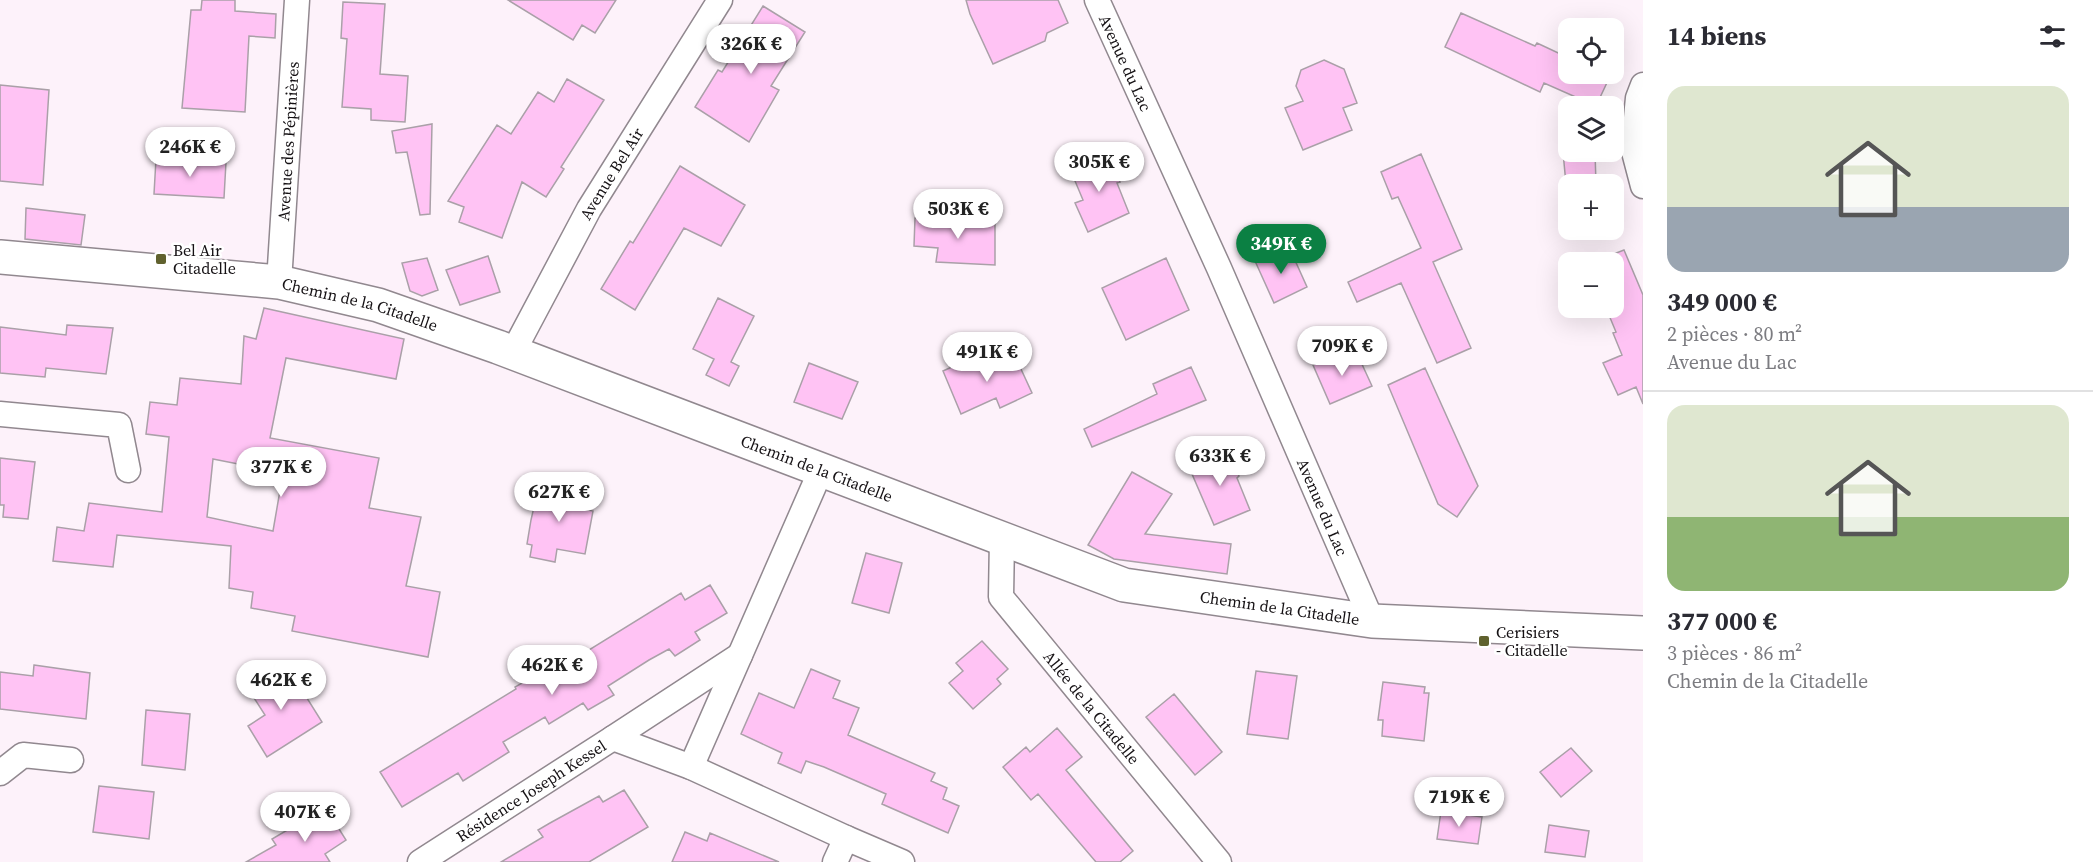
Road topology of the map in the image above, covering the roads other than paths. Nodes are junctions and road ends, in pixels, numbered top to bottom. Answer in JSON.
{"nodes":[{"id":1,"x":297,"y":0,"type":"edge"},
{"id":2,"x":720,"y":0,"type":"edge"},
{"id":3,"x":1097,"y":0,"type":"edge"},
{"id":4,"x":1643,"y":85,"type":"edge"},
{"id":5,"x":1643,"y":186,"type":"edge"},
{"id":6,"x":0,"y":257,"type":"edge"},
{"id":7,"x":279,"y":282,"type":"junction"},
{"id":8,"x":512,"y":354,"type":"junction"},
{"id":9,"x":0,"y":414,"type":"edge"},
{"id":10,"x":128,"y":470,"type":"dead end"},
{"id":11,"x":821,"y":470,"type":"junction"},
{"id":12,"x":1002,"y":539,"type":"junction"},
{"id":13,"x":1372,"y":621,"type":"junction"},
{"id":14,"x":1643,"y":633,"type":"edge"},
{"id":15,"x":740,"y":655,"type":"junction"},
{"id":16,"x":613,"y":738,"type":"junction"},
{"id":17,"x":71,"y":760,"type":"dead end"},
{"id":18,"x":691,"y":767,"type":"junction"},
{"id":19,"x":0,"y":773,"type":"edge"},
{"id":20,"x":846,"y":838,"type":"junction"},
{"id":21,"x":420,"y":862,"type":"edge"},
{"id":22,"x":835,"y":862,"type":"edge"},
{"id":23,"x":902,"y":862,"type":"edge"},
{"id":24,"x":1219,"y":862,"type":"edge"}],
"edges":[{"from":1,"to":7,"type":"street","name":"Avenue des Pépinières"},
{"from":2,"to":8,"type":"street","name":"Avenue Bel Air"},
{"from":3,"to":13,"type":"street","name":"Avenue du Lac"},
{"from":4,"to":5,"type":"street"},
{"from":6,"to":7,"type":"street","name":"Chemin de la Citadelle"},
{"from":7,"to":8,"type":"street","name":"Chemin de la Citadelle"},
{"from":8,"to":11,"type":"street","name":"Chemin de la Citadelle"},
{"from":9,"to":10,"type":"street"},
{"from":11,"to":12,"type":"street","name":"Chemin de la Citadelle"},
{"from":11,"to":15,"type":"street"},
{"from":12,"to":13,"type":"street","name":"Chemin de la Citadelle"},
{"from":12,"to":24,"type":"street","name":"Allée de la Citadelle"},
{"from":13,"to":14,"type":"street","name":"Chemin de la Citadelle"},
{"from":15,"to":16,"type":"street","name":"Résidence Joseph Kessel"},
{"from":15,"to":18,"type":"street"},
{"from":16,"to":18,"type":"street","name":"Résidence Joseph Kessel"},
{"from":16,"to":21,"type":"street","name":"Résidence Joseph Kessel"},
{"from":17,"to":19,"type":"street"},
{"from":18,"to":20,"type":"street","name":"Résidence Joseph Kessel"},
{"from":20,"to":22,"type":"street"},
{"from":20,"to":23,"type":"street","name":"Résidence Joseph Kessel"}]}
